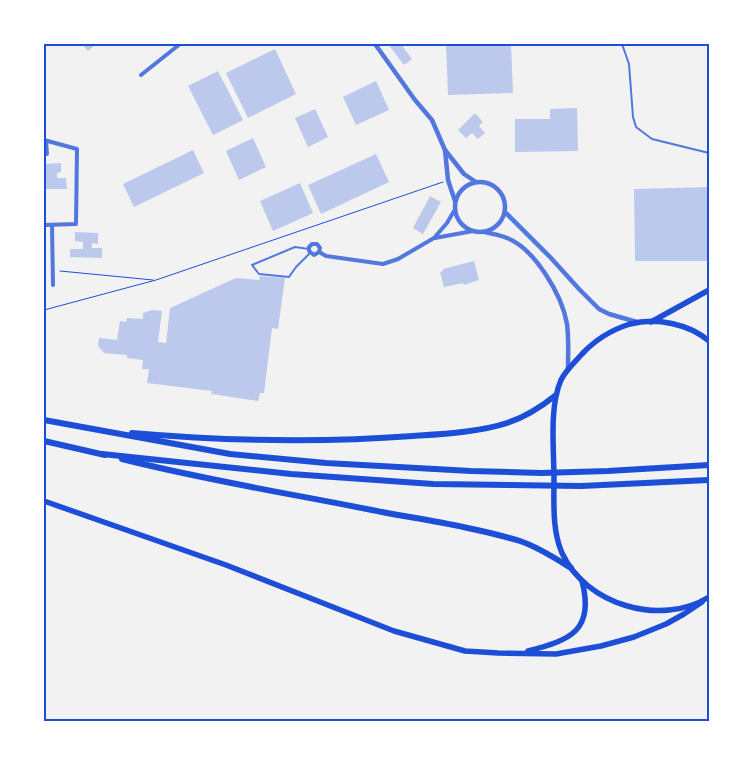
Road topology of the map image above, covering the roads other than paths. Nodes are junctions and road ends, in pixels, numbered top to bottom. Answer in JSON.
{"nodes":[{"id":1,"x":180,"y":44,"type":"edge"},
{"id":2,"x":375,"y":44,"type":"edge"},
{"id":3,"x":622,"y":44,"type":"edge"},
{"id":4,"x":141,"y":76,"type":"dead end"},
{"id":5,"x":45,"y":140,"type":"edge"},
{"id":6,"x":445,"y":150,"type":"junction"},
{"id":7,"x":709,"y":153,"type":"edge"},
{"id":8,"x":47,"y":154,"type":"dead end"},
{"id":9,"x":476,"y":182,"type":"junction"},
{"id":10,"x":455,"y":201,"type":"junction"},
{"id":11,"x":454,"y":211,"type":"junction"},
{"id":12,"x":504,"y":212,"type":"junction"},
{"id":13,"x":44,"y":225,"type":"edge"},
{"id":14,"x":52,"y":225,"type":"junction"},
{"id":15,"x":473,"y":231,"type":"junction"},
{"id":16,"x":485,"y":232,"type":"junction"},
{"id":17,"x":434,"y":238,"type":"junction"},
{"id":18,"x":310,"y":251,"type":"junction"},
{"id":19,"x":319,"y":252,"type":"junction"},
{"id":20,"x":53,"y":285,"type":"dead end"},
{"id":21,"x":709,"y":290,"type":"edge"},
{"id":22,"x":637,"y":322,"type":"junction"},
{"id":23,"x":651,"y":322,"type":"junction"},
{"id":24,"x":709,"y":341,"type":"edge"},
{"id":25,"x":568,"y":370,"type":"junction"},
{"id":26,"x":556,"y":395,"type":"junction"},
{"id":27,"x":44,"y":420,"type":"edge"},
{"id":28,"x":93,"y":430,"type":"junction"},
{"id":29,"x":44,"y":441,"type":"edge"},
{"id":30,"x":102,"y":454,"type":"junction"},
{"id":31,"x":709,"y":465,"type":"edge"},
{"id":32,"x":709,"y":480,"type":"edge"},
{"id":33,"x":44,"y":501,"type":"edge"},
{"id":34,"x":571,"y":568,"type":"junction"},
{"id":35,"x":582,"y":581,"type":"junction"},
{"id":36,"x":709,"y":597,"type":"edge"},
{"id":37,"x":702,"y":602,"type":"junction"},
{"id":38,"x":521,"y":653,"type":"junction"}],
"edges":[{"from":1,"to":4,"type":"street"},
{"from":2,"to":6,"type":"street"},
{"from":3,"to":7,"type":"lane"},
{"from":5,"to":8,"type":"street"},
{"from":5,"to":14,"type":"street"},
{"from":6,"to":9,"type":"street"},
{"from":6,"to":10,"type":"street"},
{"from":9,"to":10,"type":"street"},
{"from":9,"to":12,"type":"street"},
{"from":10,"to":11,"type":"street"},
{"from":11,"to":15,"type":"street"},
{"from":11,"to":17,"type":"street"},
{"from":12,"to":16,"type":"street"},
{"from":12,"to":22,"type":"street"},
{"from":13,"to":14,"type":"street"},
{"from":14,"to":20,"type":"street"},
{"from":15,"to":16,"type":"street"},
{"from":15,"to":17,"type":"street"},
{"from":16,"to":25,"type":"street"},
{"from":17,"to":19,"type":"street"},
{"from":18,"to":18,"type":"lane"},
{"from":18,"to":19,"type":"street"},
{"from":18,"to":19,"type":"street"},
{"from":21,"to":23,"type":"highway"},
{"from":22,"to":23,"type":"highway"},
{"from":22,"to":25,"type":"highway"},
{"from":23,"to":24,"type":"highway"},
{"from":25,"to":26,"type":"highway"},
{"from":26,"to":28,"type":"highway"},
{"from":26,"to":34,"type":"highway"},
{"from":27,"to":28,"type":"highway"},
{"from":28,"to":31,"type":"highway"},
{"from":29,"to":30,"type":"highway"},
{"from":30,"to":32,"type":"highway"},
{"from":30,"to":34,"type":"highway"},
{"from":33,"to":38,"type":"highway"},
{"from":34,"to":35,"type":"highway"},
{"from":35,"to":37,"type":"highway"},
{"from":35,"to":38,"type":"highway"},
{"from":36,"to":37,"type":"highway"},
{"from":37,"to":38,"type":"highway"}]}
